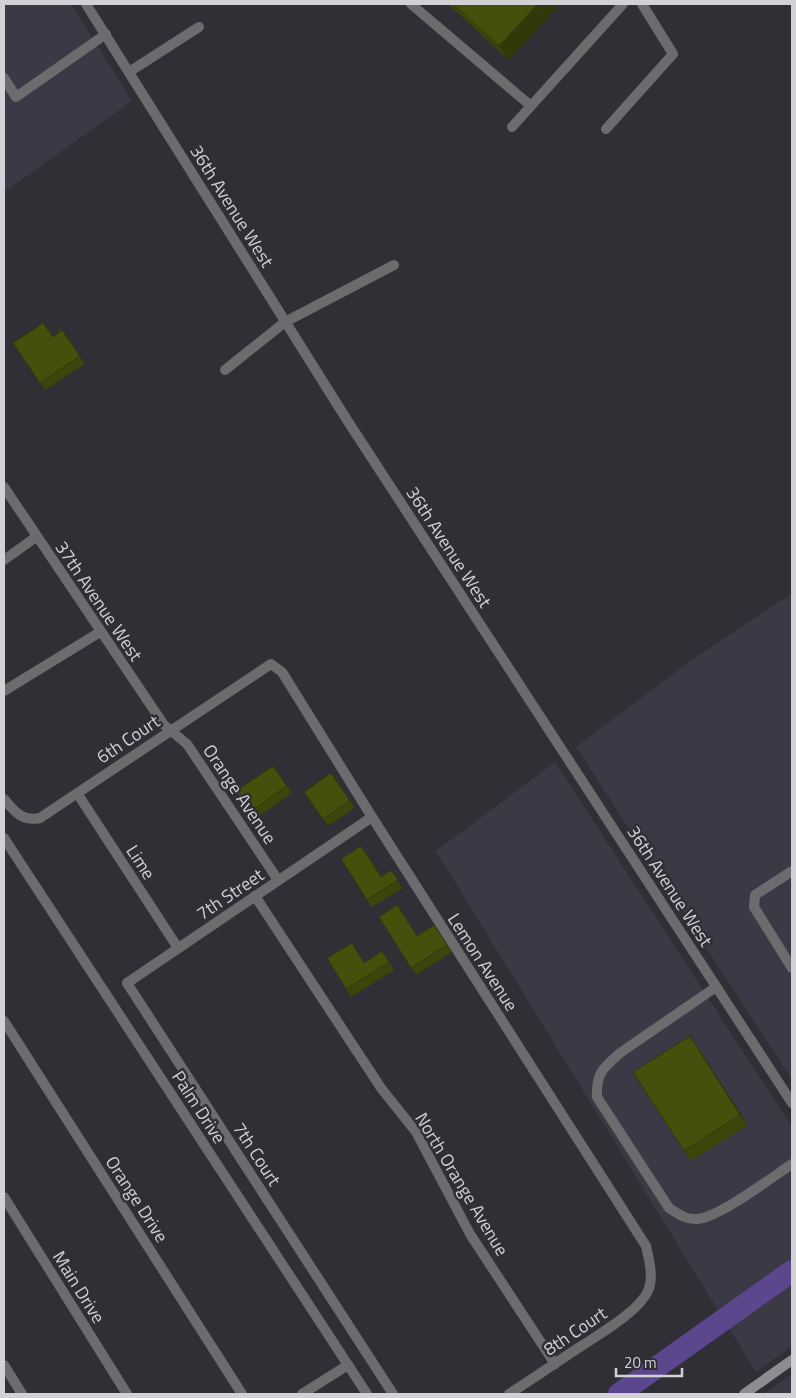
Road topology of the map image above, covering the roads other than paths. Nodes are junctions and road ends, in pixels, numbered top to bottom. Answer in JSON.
{"nodes":[{"id":1,"x":86,"y":4,"type":"edge"},
{"id":2,"x":411,"y":4,"type":"edge"},
{"id":3,"x":623,"y":4,"type":"edge"},
{"id":4,"x":642,"y":4,"type":"edge"},
{"id":5,"x":199,"y":27,"type":"dead end"},
{"id":6,"x":106,"y":34,"type":"junction"},
{"id":7,"x":129,"y":72,"type":"junction"},
{"id":8,"x":4,"y":78,"type":"edge"},
{"id":9,"x":531,"y":106,"type":"junction"},
{"id":10,"x":512,"y":127,"type":"dead end"},
{"id":11,"x":606,"y":129,"type":"dead end"},
{"id":12,"x":394,"y":265,"type":"dead end"},
{"id":13,"x":285,"y":322,"type":"junction"},
{"id":14,"x":225,"y":370,"type":"dead end"},
{"id":15,"x":4,"y":487,"type":"edge"},
{"id":16,"x":36,"y":537,"type":"junction"},
{"id":17,"x":4,"y":560,"type":"edge"},
{"id":18,"x":100,"y":632,"type":"junction"},
{"id":19,"x":271,"y":664,"type":"joint"},
{"id":20,"x":4,"y":691,"type":"edge"},
{"id":21,"x":170,"y":730,"type":"junction"},
{"id":22,"x":76,"y":793,"type":"junction"},
{"id":23,"x":4,"y":799,"type":"edge"},
{"id":24,"x":372,"y":817,"type":"junction"},
{"id":25,"x":4,"y":838,"type":"edge"},
{"id":26,"x":7,"y":851,"type":"edge"},
{"id":27,"x":792,"y":871,"type":"edge"},
{"id":28,"x":278,"y":880,"type":"junction"},
{"id":29,"x":255,"y":896,"type":"junction"},
{"id":30,"x":178,"y":948,"type":"junction"},
{"id":31,"x":792,"y":968,"type":"edge"},
{"id":32,"x":716,"y":987,"type":"junction"},
{"id":33,"x":4,"y":1021,"type":"edge"},
{"id":34,"x":792,"y":1103,"type":"edge"},
{"id":35,"x":792,"y":1164,"type":"edge"},
{"id":36,"x":4,"y":1197,"type":"edge"},
{"id":37,"x":650,"y":1285,"type":"joint"},
{"id":38,"x":792,"y":1360,"type":"edge"},
{"id":39,"x":555,"y":1364,"type":"junction"},
{"id":40,"x":348,"y":1365,"type":"junction"},
{"id":41,"x":4,"y":1366,"type":"edge"},
{"id":42,"x":22,"y":1394,"type":"edge"},
{"id":43,"x":127,"y":1394,"type":"edge"},
{"id":44,"x":242,"y":1394,"type":"edge"},
{"id":45,"x":302,"y":1394,"type":"edge"},
{"id":46,"x":367,"y":1394,"type":"edge"},
{"id":47,"x":392,"y":1394,"type":"edge"},
{"id":48,"x":509,"y":1394,"type":"edge"},
{"id":49,"x":744,"y":1394,"type":"edge"}],
"edges":[{"from":1,"to":6,"type":"street","name":"36th Avenue West"},
{"from":2,"to":9,"type":"street"},
{"from":3,"to":9,"type":"street"},
{"from":4,"to":11,"type":"street"},
{"from":5,"to":7,"type":"street"},
{"from":6,"to":7,"type":"street","name":"36th Avenue West"},
{"from":6,"to":8,"type":"street"},
{"from":7,"to":13,"type":"street","name":"36th Avenue West"},
{"from":9,"to":10,"type":"street"},
{"from":12,"to":13,"type":"street"},
{"from":13,"to":14,"type":"street"},
{"from":13,"to":32,"type":"street","name":"36th Avenue West"},
{"from":15,"to":16,"type":"street","name":"37th Avenue West"},
{"from":16,"to":17,"type":"street"},
{"from":16,"to":18,"type":"street","name":"37th Avenue West"},
{"from":18,"to":20,"type":"street"},
{"from":18,"to":21,"type":"street","name":"37th Avenue West"},
{"from":19,"to":21,"type":"street","name":"6th Court"},
{"from":19,"to":24,"type":"street","name":"Lemon Avenue"},
{"from":21,"to":22,"type":"street","name":"6th Court"},
{"from":21,"to":28,"type":"street","name":"Orange Avenue"},
{"from":22,"to":23,"type":"street","name":"6th Court"},
{"from":22,"to":30,"type":"street","name":"Lime"},
{"from":24,"to":28,"type":"street","name":"7th Street"},
{"from":24,"to":37,"type":"street","name":"Lemon Avenue"},
{"from":25,"to":26,"type":"street","name":"Palm Drive"},
{"from":26,"to":40,"type":"street","name":"Palm Drive"},
{"from":27,"to":31,"type":"street"},
{"from":28,"to":29,"type":"street","name":"7th Street"},
{"from":29,"to":30,"type":"street","name":"7th Street"},
{"from":29,"to":39,"type":"street","name":"North Orange Avenue"},
{"from":30,"to":47,"type":"street","name":"7th Court"},
{"from":32,"to":34,"type":"street","name":"36th Avenue West"},
{"from":32,"to":35,"type":"street"},
{"from":33,"to":44,"type":"street","name":"Orange Drive"},
{"from":36,"to":43,"type":"street","name":"Main Drive"},
{"from":37,"to":39,"type":"street","name":"8th Court"},
{"from":38,"to":49,"type":"main road"},
{"from":39,"to":48,"type":"street","name":"8th Court"},
{"from":40,"to":45,"type":"street"},
{"from":40,"to":46,"type":"street","name":"Palm Drive"},
{"from":41,"to":42,"type":"street"}]}
